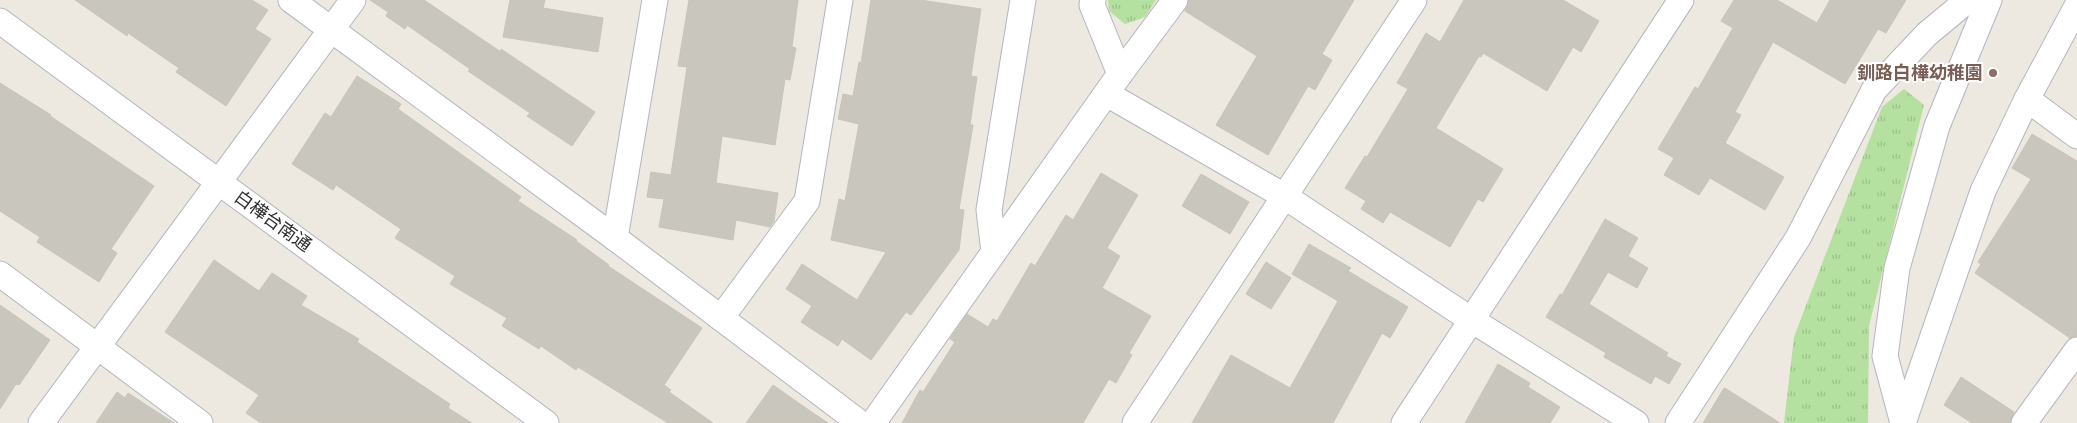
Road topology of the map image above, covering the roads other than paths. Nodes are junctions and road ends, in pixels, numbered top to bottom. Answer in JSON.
{"nodes":[{"id":1,"x":291,"y":0,"type":"edge"},
{"id":2,"x":353,"y":0,"type":"edge"},
{"id":3,"x":655,"y":0,"type":"edge"},
{"id":4,"x":840,"y":0,"type":"edge"},
{"id":5,"x":1023,"y":0,"type":"edge"},
{"id":6,"x":1093,"y":0,"type":"edge"},
{"id":7,"x":1175,"y":0,"type":"edge"},
{"id":8,"x":1414,"y":0,"type":"edge"},
{"id":9,"x":1681,"y":0,"type":"edge"},
{"id":10,"x":1968,"y":0,"type":"edge"},
{"id":11,"x":1989,"y":0,"type":"edge"},
{"id":12,"x":2077,"y":6,"type":"edge"},
{"id":13,"x":0,"y":20,"type":"edge"},
{"id":14,"x":332,"y":30,"type":"junction"},
{"id":15,"x":1114,"y":84,"type":"junction"},
{"id":16,"x":2027,"y":99,"type":"junction"},
{"id":17,"x":2077,"y":136,"type":"edge"},
{"id":18,"x":219,"y":181,"type":"junction"},
{"id":19,"x":1284,"y":196,"type":"junction"},
{"id":20,"x":615,"y":238,"type":"junction"},
{"id":21,"x":994,"y":252,"type":"junction"},
{"id":22,"x":0,"y":274,"type":"edge"},
{"id":23,"x":721,"y":318,"type":"junction"},
{"id":24,"x":1470,"y":319,"type":"junction"},
{"id":25,"x":98,"y":346,"type":"junction"},
{"id":26,"x":2077,"y":350,"type":"edge"},
{"id":27,"x":40,"y":423,"type":"edge"},
{"id":28,"x":200,"y":423,"type":"edge"},
{"id":29,"x":546,"y":423,"type":"edge"},
{"id":30,"x":860,"y":423,"type":"edge"},
{"id":31,"x":873,"y":423,"type":"edge"},
{"id":32,"x":1135,"y":423,"type":"edge"},
{"id":33,"x":1404,"y":423,"type":"edge"},
{"id":34,"x":1636,"y":423,"type":"edge"},
{"id":35,"x":1678,"y":423,"type":"edge"},
{"id":36,"x":1903,"y":423,"type":"edge"},
{"id":37,"x":2024,"y":423,"type":"edge"}],
"edges":[{"from":1,"to":14,"type":"street"},
{"from":2,"to":14,"type":"street"},
{"from":3,"to":20,"type":"street"},
{"from":4,"to":23,"type":"street"},
{"from":5,"to":21,"type":"street"},
{"from":6,"to":15,"type":"street"},
{"from":7,"to":15,"type":"street"},
{"from":8,"to":19,"type":"street"},
{"from":9,"to":24,"type":"street"},
{"from":10,"to":35,"type":"street"},
{"from":11,"to":36,"type":"street"},
{"from":12,"to":16,"type":"street"},
{"from":13,"to":18,"type":"street","name":"白樺台南通"},
{"from":14,"to":18,"type":"street"},
{"from":14,"to":20,"type":"street"},
{"from":15,"to":19,"type":"street"},
{"from":15,"to":21,"type":"street"},
{"from":16,"to":17,"type":"street"},
{"from":16,"to":36,"type":"street"},
{"from":18,"to":25,"type":"street"},
{"from":18,"to":29,"type":"street","name":"白樺台南通"},
{"from":19,"to":24,"type":"street"},
{"from":19,"to":32,"type":"street"},
{"from":20,"to":23,"type":"street"},
{"from":21,"to":31,"type":"street"},
{"from":22,"to":25,"type":"street"},
{"from":23,"to":30,"type":"street"},
{"from":24,"to":33,"type":"street"},
{"from":24,"to":34,"type":"street"},
{"from":25,"to":27,"type":"street"},
{"from":25,"to":28,"type":"street"},
{"from":26,"to":37,"type":"street"}]}
